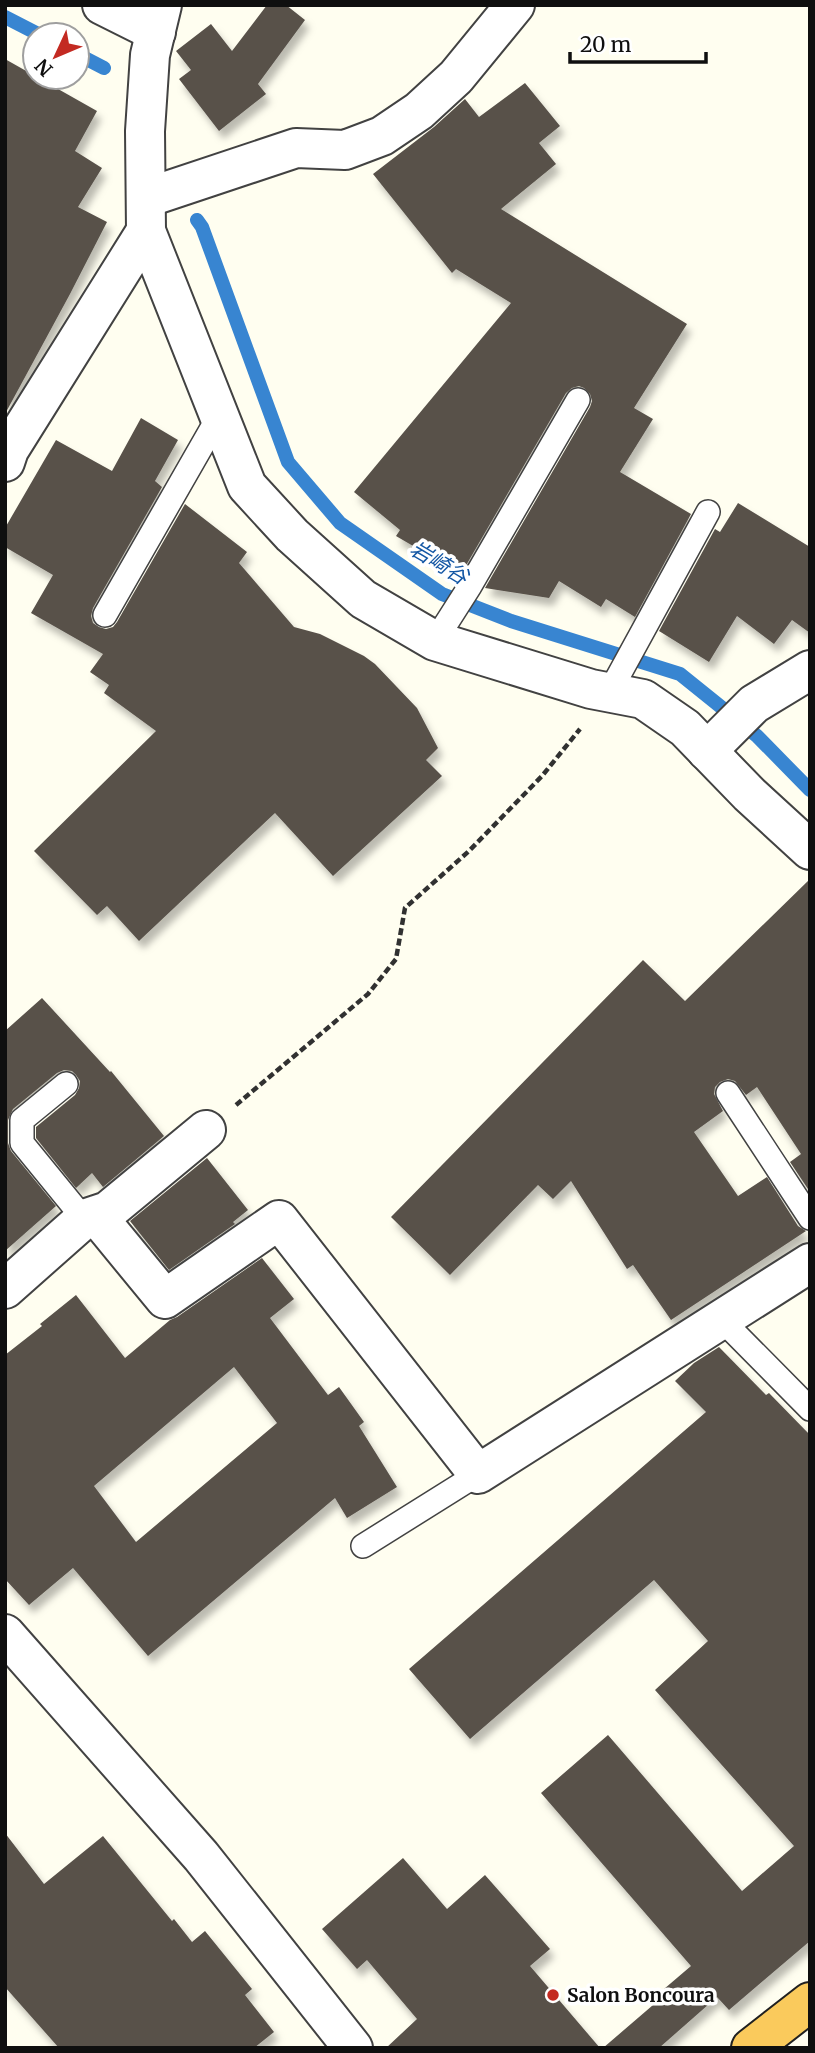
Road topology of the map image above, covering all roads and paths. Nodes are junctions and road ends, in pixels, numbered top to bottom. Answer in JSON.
{"nodes":[{"id":1,"x":102,"y":5,"type":"edge"},
{"id":2,"x":515,"y":5,"type":"edge"},
{"id":3,"x":159,"y":18,"type":"edge"},
{"id":4,"x":146,"y":214,"type":"junction"},
{"id":5,"x":578,"y":400,"type":"dead end"},
{"id":6,"x":219,"y":416,"type":"junction"},
{"id":7,"x":7,"y":453,"type":"edge"},
{"id":8,"x":708,"y":512,"type":"dead end"},
{"id":9,"x":105,"y":615,"type":"dead end"},
{"id":10,"x":435,"y":641,"type":"junction"},
{"id":11,"x":810,"y":670,"type":"edge"},
{"id":12,"x":609,"y":693,"type":"junction"},
{"id":13,"x":714,"y":744,"type":"junction"},
{"id":14,"x":810,"y":850,"type":"edge"},
{"id":15,"x":66,"y":1084,"type":"dead end"},
{"id":16,"x":728,"y":1093,"type":"dead end"},
{"id":17,"x":206,"y":1130,"type":"joint"},
{"id":18,"x":90,"y":1217,"type":"junction"},
{"id":19,"x":810,"y":1218,"type":"edge"},
{"id":20,"x":810,"y":1263,"type":"edge"},
{"id":21,"x":5,"y":1289,"type":"edge"},
{"id":22,"x":721,"y":1319,"type":"junction"},
{"id":23,"x":810,"y":1409,"type":"edge"},
{"id":24,"x":478,"y":1474,"type":"junction"},
{"id":25,"x":363,"y":1546,"type":"dead end"},
{"id":26,"x":5,"y":1634,"type":"edge"},
{"id":27,"x":810,"y":2002,"type":"edge"},
{"id":28,"x":353,"y":2048,"type":"edge"},
{"id":29,"x":751,"y":2048,"type":"edge"}],
"edges":[{"from":1,"to":3,"type":"street"},
{"from":2,"to":4,"type":"street"},
{"from":3,"to":4,"type":"street"},
{"from":4,"to":6,"type":"street"},
{"from":4,"to":7,"type":"street"},
{"from":5,"to":10,"type":"lane"},
{"from":6,"to":9,"type":"lane"},
{"from":6,"to":10,"type":"street"},
{"from":8,"to":12,"type":"lane"},
{"from":10,"to":12,"type":"street"},
{"from":11,"to":13,"type":"street"},
{"from":12,"to":13,"type":"street"},
{"from":12,"to":17,"type":"path"},
{"from":13,"to":14,"type":"street"},
{"from":15,"to":18,"type":"lane"},
{"from":16,"to":19,"type":"lane"},
{"from":17,"to":18,"type":"street"},
{"from":18,"to":21,"type":"street"},
{"from":18,"to":24,"type":"street"},
{"from":20,"to":22,"type":"street"},
{"from":22,"to":23,"type":"lane"},
{"from":22,"to":24,"type":"street"},
{"from":24,"to":25,"type":"lane"},
{"from":26,"to":28,"type":"street"},
{"from":27,"to":29,"type":"highway"}]}
